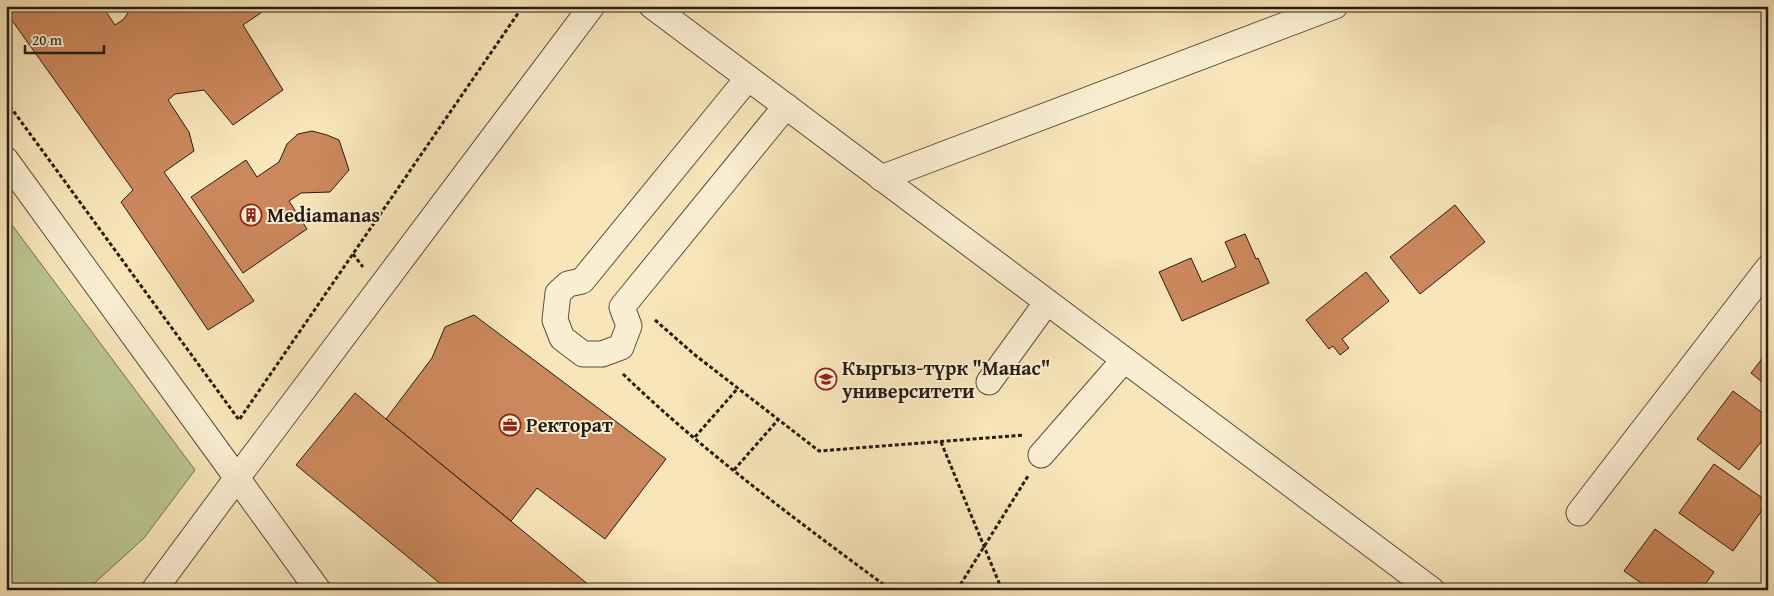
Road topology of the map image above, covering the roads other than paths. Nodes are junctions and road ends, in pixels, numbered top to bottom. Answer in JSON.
{"nodes":[{"id":1,"x":592,"y":6,"type":"edge"},
{"id":2,"x":652,"y":6,"type":"edge"},
{"id":3,"x":1335,"y":6,"type":"edge"},
{"id":4,"x":748,"y":78,"type":"junction"},
{"id":5,"x":786,"y":106,"type":"junction"},
{"id":6,"x":6,"y":160,"type":"edge"},
{"id":7,"x":881,"y":178,"type":"junction"},
{"id":8,"x":1768,"y":268,"type":"edge"},
{"id":9,"x":1047,"y":302,"type":"junction"},
{"id":10,"x":1124,"y":360,"type":"junction"},
{"id":11,"x":989,"y":382,"type":"dead end"},
{"id":12,"x":1041,"y":455,"type":"road end"},
{"id":13,"x":237,"y":478,"type":"junction"},
{"id":14,"x":1579,"y":513,"type":"dead end"},
{"id":15,"x":154,"y":590,"type":"edge"},
{"id":16,"x":318,"y":590,"type":"edge"},
{"id":17,"x":1432,"y":590,"type":"edge"}],
"edges":[{"from":1,"to":13,"type":"street"},
{"from":2,"to":4,"type":"street"},
{"from":3,"to":7,"type":"street"},
{"from":4,"to":5,"type":"street"},
{"from":4,"to":5,"type":"street"},
{"from":5,"to":7,"type":"street"},
{"from":6,"to":13,"type":"street"},
{"from":7,"to":9,"type":"street"},
{"from":8,"to":14,"type":"street"},
{"from":9,"to":10,"type":"street"},
{"from":9,"to":11,"type":"street"},
{"from":10,"to":12,"type":"street"},
{"from":10,"to":17,"type":"street"},
{"from":13,"to":15,"type":"street"},
{"from":13,"to":16,"type":"street"}]}
